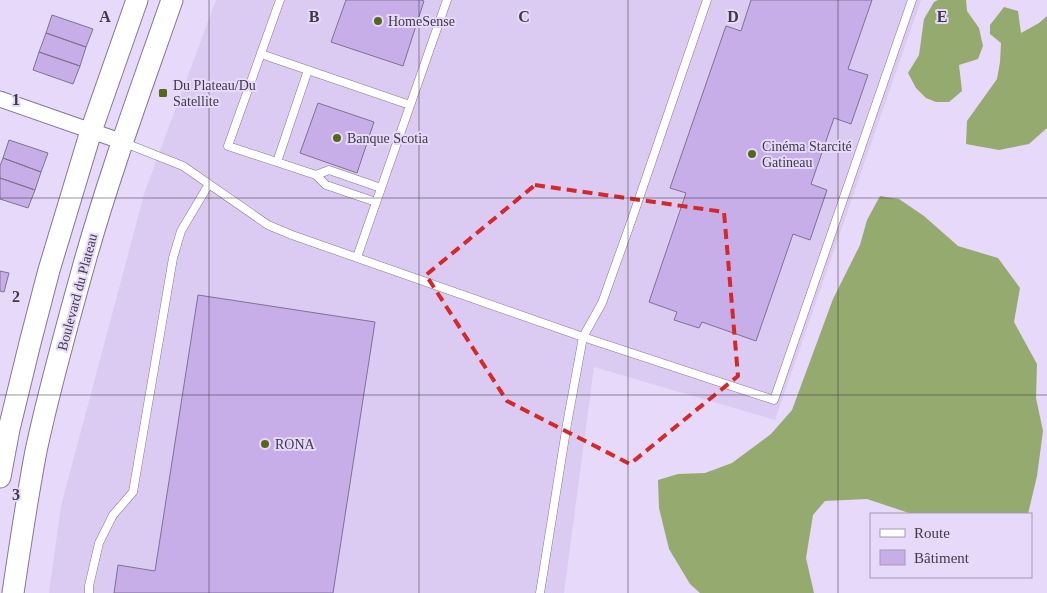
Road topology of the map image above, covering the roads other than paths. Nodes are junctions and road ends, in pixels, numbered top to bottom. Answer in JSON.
{"nodes":[{"id":1,"x":137,"y":0,"type":"edge"},
{"id":2,"x":172,"y":0,"type":"edge"},
{"id":3,"x":280,"y":0,"type":"edge"},
{"id":4,"x":447,"y":0,"type":"edge"},
{"id":5,"x":707,"y":0,"type":"edge"},
{"id":6,"x":912,"y":0,"type":"edge"},
{"id":7,"x":261,"y":54,"type":"junction"},
{"id":8,"x":308,"y":70,"type":"junction"},
{"id":9,"x":0,"y":99,"type":"edge"},
{"id":10,"x":410,"y":105,"type":"junction"},
{"id":11,"x":91,"y":131,"type":"junction"},
{"id":12,"x":123,"y":142,"type":"junction"},
{"id":13,"x":277,"y":162,"type":"junction"},
{"id":14,"x":316,"y":175,"type":"junction"},
{"id":15,"x":209,"y":184,"type":"junction"},
{"id":16,"x":381,"y":188,"type":"junction"},
{"id":17,"x":376,"y":202,"type":"junction"},
{"id":18,"x":357,"y":257,"type":"junction"},
{"id":19,"x":583,"y":337,"type":"junction"},
{"id":20,"x":0,"y":477,"type":"edge"},
{"id":21,"x":14,"y":593,"type":"edge"},
{"id":22,"x":89,"y":593,"type":"edge"},
{"id":23,"x":540,"y":593,"type":"edge"}],
"edges":[{"from":1,"to":11,"type":"main road"},
{"from":2,"to":12,"type":"main road","name":"Boulevard du Plateau"},
{"from":3,"to":7,"type":"lane"},
{"from":4,"to":10,"type":"lane"},
{"from":5,"to":19,"type":"lane"},
{"from":6,"to":19,"type":"lane"},
{"from":7,"to":8,"type":"lane"},
{"from":7,"to":13,"type":"lane"},
{"from":8,"to":10,"type":"lane"},
{"from":8,"to":13,"type":"lane"},
{"from":9,"to":11,"type":"street"},
{"from":10,"to":16,"type":"lane"},
{"from":11,"to":12,"type":"street"},
{"from":11,"to":20,"type":"main road"},
{"from":12,"to":15,"type":"lane"},
{"from":12,"to":21,"type":"main road","name":"Boulevard du Plateau"},
{"from":13,"to":14,"type":"lane"},
{"from":14,"to":16,"type":"lane"},
{"from":14,"to":17,"type":"lane"},
{"from":15,"to":18,"type":"lane"},
{"from":15,"to":22,"type":"lane"},
{"from":16,"to":17,"type":"lane"},
{"from":17,"to":18,"type":"lane"},
{"from":18,"to":19,"type":"lane"},
{"from":19,"to":23,"type":"lane"}]}
